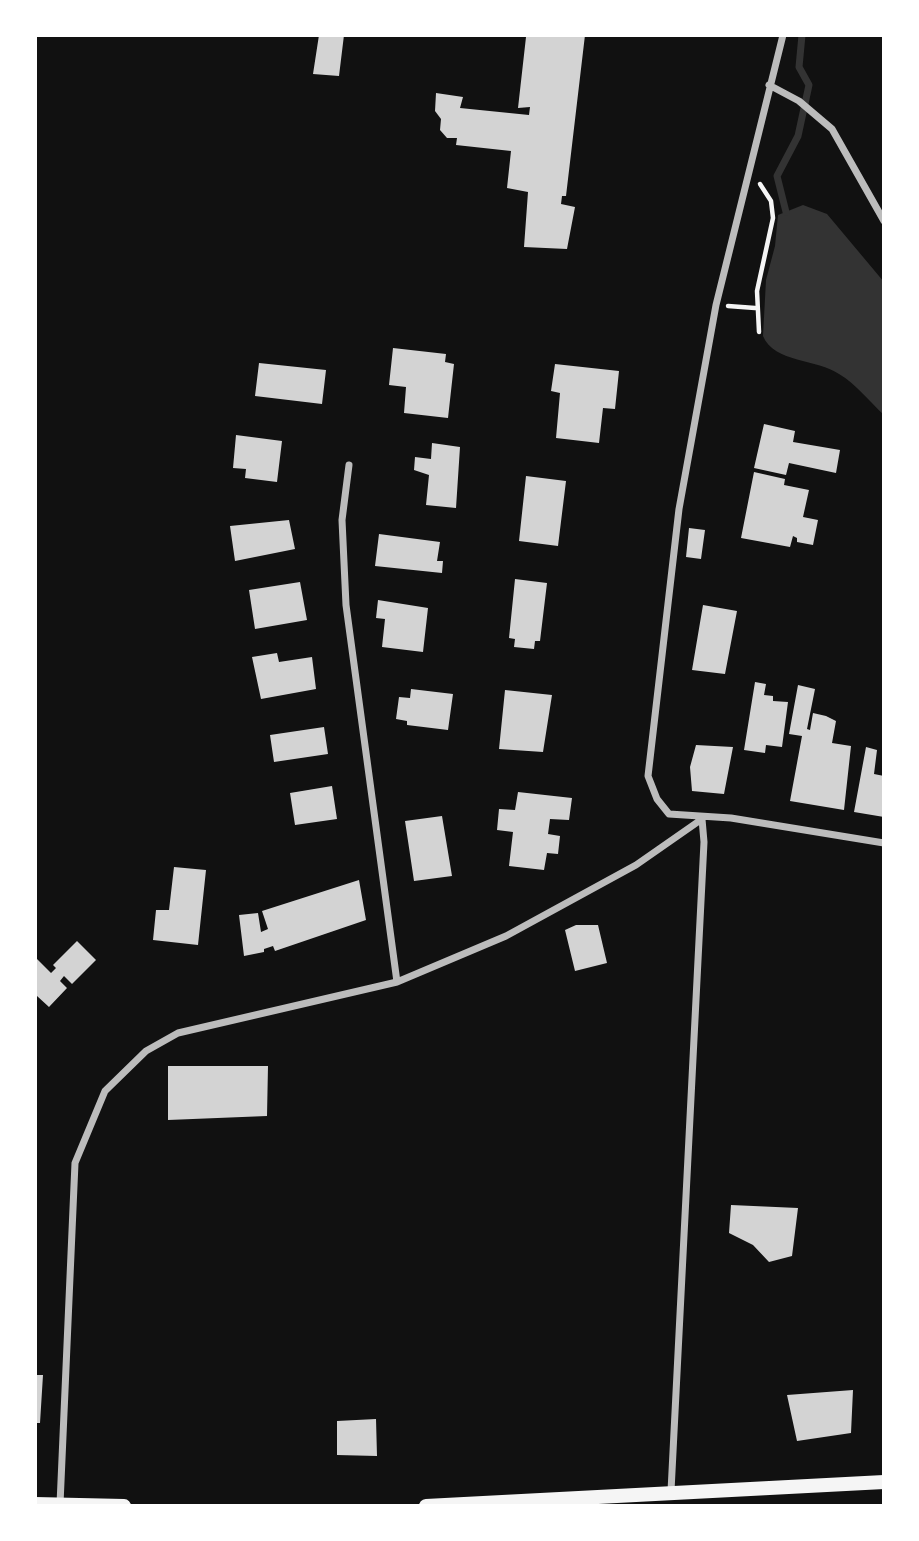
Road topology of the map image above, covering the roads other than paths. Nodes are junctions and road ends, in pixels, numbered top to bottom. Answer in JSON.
{"nodes":[{"id":1,"x":783,"y":35,"type":"edge"},
{"id":2,"x":769,"y":85,"type":"junction"},
{"id":3,"x":884,"y":221,"type":"edge"},
{"id":4,"x":349,"y":465,"type":"dead end"},
{"id":5,"x":702,"y":819,"type":"junction"},
{"id":6,"x":884,"y":843,"type":"edge"},
{"id":7,"x":397,"y":982,"type":"junction"},
{"id":8,"x":884,"y":1482,"type":"edge"},
{"id":9,"x":670,"y":1491,"type":"junction"},
{"id":10,"x":35,"y":1503,"type":"edge"},
{"id":11,"x":60,"y":1504,"type":"junction"},
{"id":12,"x":124,"y":1506,"type":"edge"},
{"id":13,"x":426,"y":1506,"type":"edge"}],
"edges":[{"from":1,"to":2,"type":"street"},
{"from":2,"to":3,"type":"street"},
{"from":2,"to":5,"type":"street"},
{"from":4,"to":7,"type":"street"},
{"from":5,"to":6,"type":"street"},
{"from":5,"to":7,"type":"street"},
{"from":5,"to":9,"type":"street"},
{"from":7,"to":11,"type":"street"},
{"from":8,"to":9,"type":"main road"},
{"from":9,"to":13,"type":"main road"},
{"from":10,"to":11,"type":"main road"},
{"from":11,"to":12,"type":"main road"}]}
